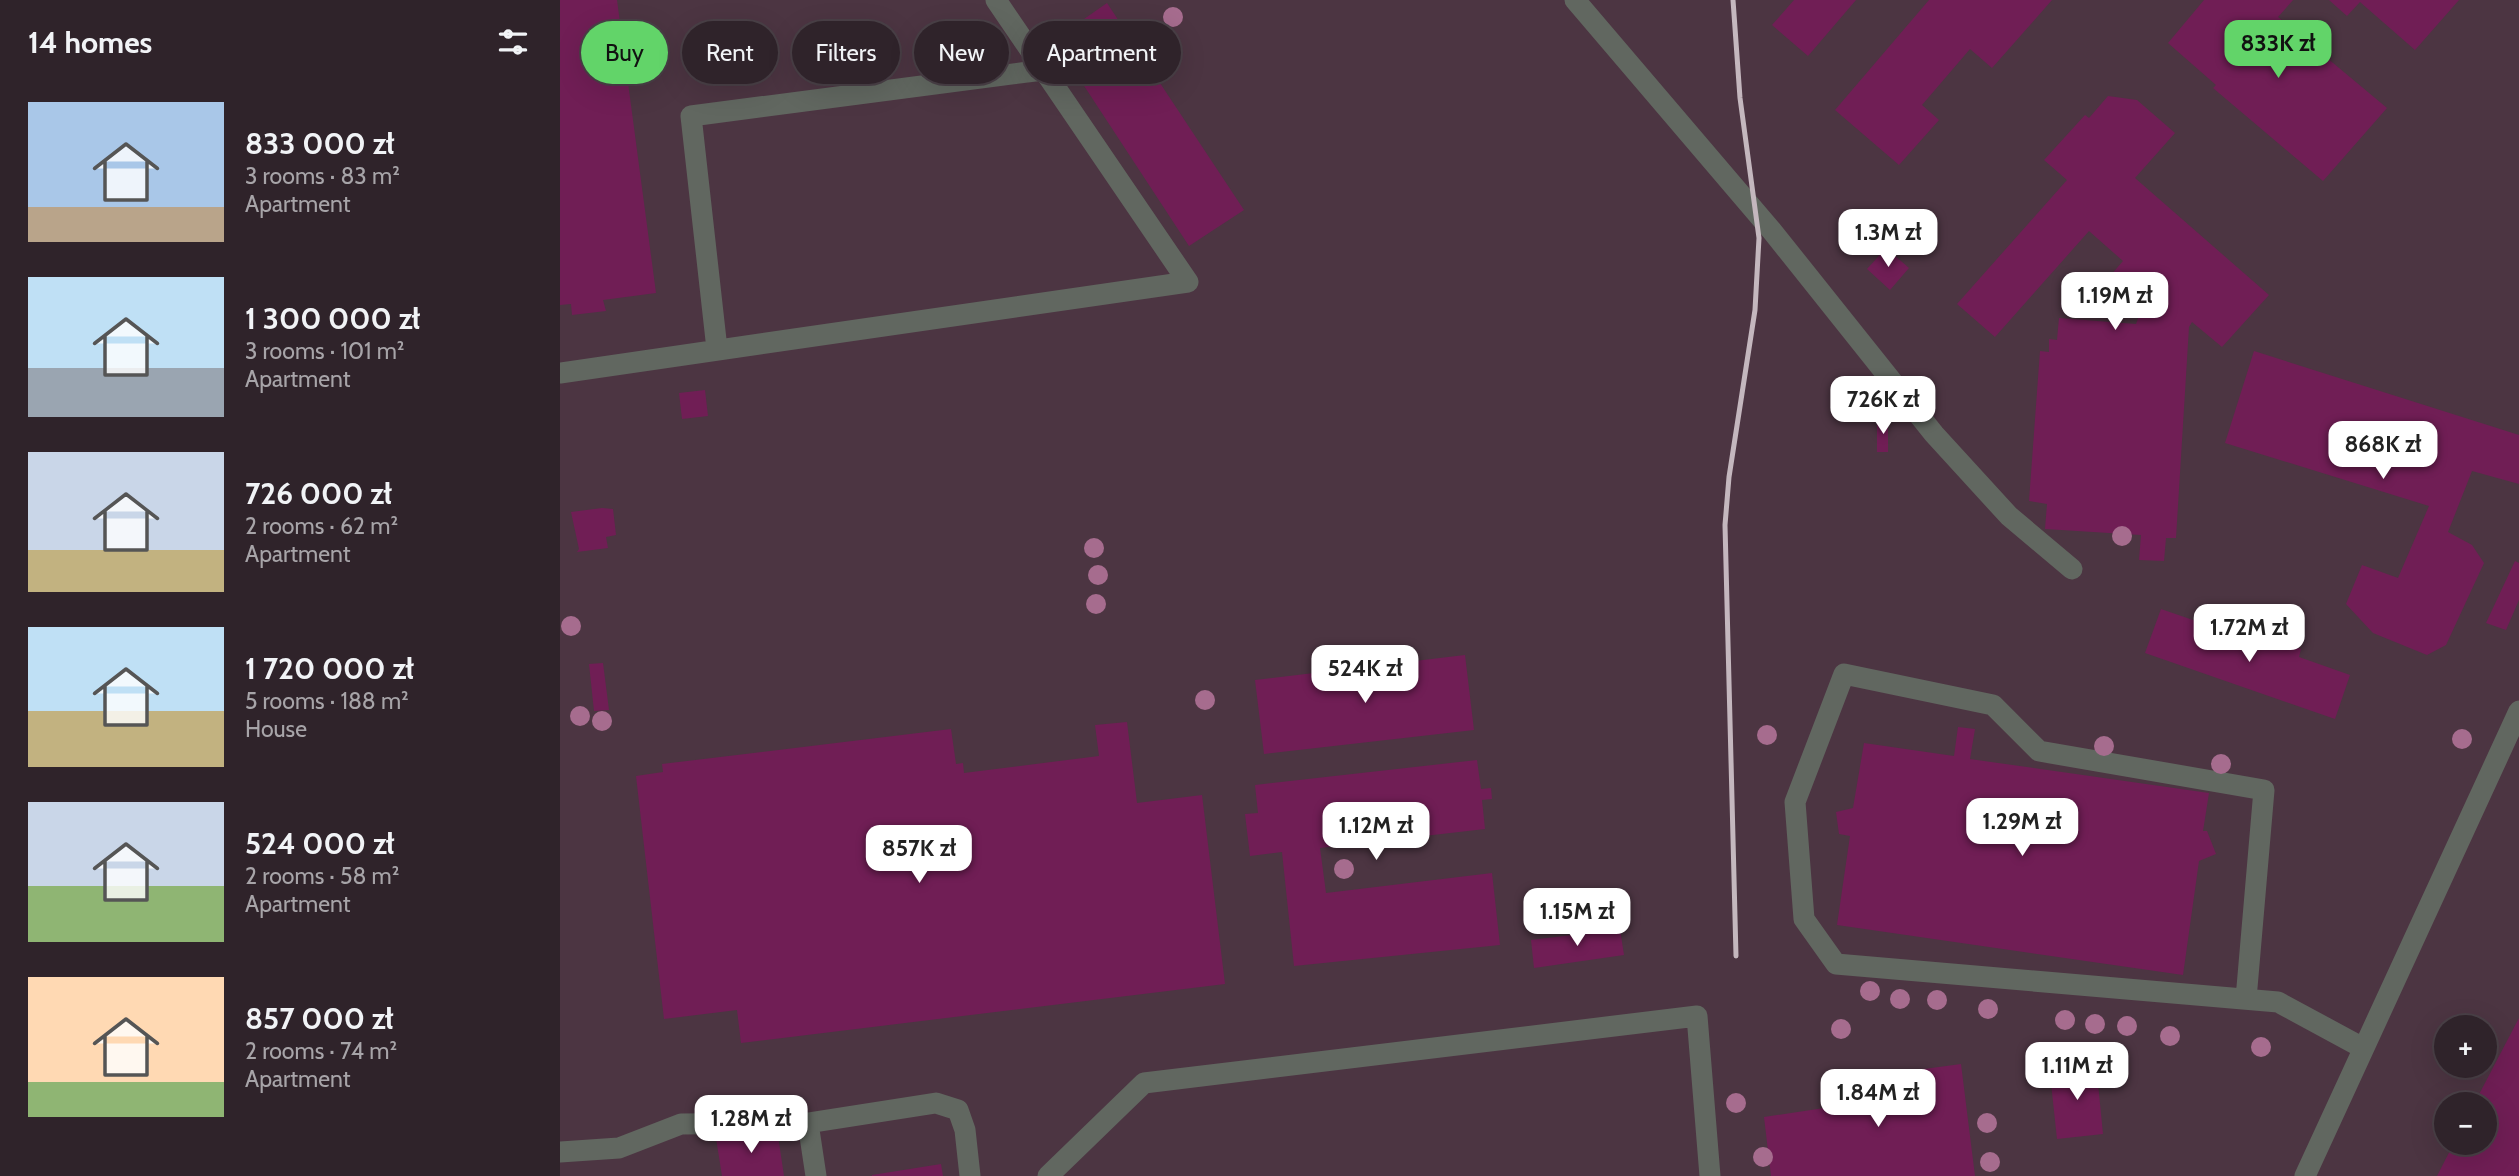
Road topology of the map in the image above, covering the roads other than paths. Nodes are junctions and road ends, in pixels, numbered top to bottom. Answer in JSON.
{"nodes":[{"id":1,"x":996,"y":0,"type":"edge"},
{"id":2,"x":1575,"y":0,"type":"edge"},
{"id":3,"x":1023,"y":40,"type":"edge"},
{"id":4,"x":1023,"y":73,"type":"edge"},
{"id":5,"x":1053,"y":84,"type":"edge"},
{"id":6,"x":717,"y":349,"type":"junction"},
{"id":7,"x":560,"y":373,"type":"edge"},
{"id":8,"x":2072,"y":569,"type":"dead end"},
{"id":9,"x":2519,"y":711,"type":"edge"},
{"id":10,"x":2246,"y":999,"type":"junction"},
{"id":11,"x":2363,"y":1048,"type":"junction"},
{"id":12,"x":808,"y":1123,"type":"junction"},
{"id":13,"x":560,"y":1152,"type":"edge"},
{"id":14,"x":816,"y":1176,"type":"edge"},
{"id":15,"x":970,"y":1176,"type":"edge"},
{"id":16,"x":1048,"y":1176,"type":"edge"},
{"id":17,"x":1710,"y":1176,"type":"edge"},
{"id":18,"x":2305,"y":1176,"type":"edge"}],
"edges":[{"from":1,"to":3,"type":"lane"},
{"from":2,"to":8,"type":"lane"},
{"from":4,"to":6,"type":"lane"},
{"from":5,"to":6,"type":"lane"},
{"from":6,"to":7,"type":"lane"},
{"from":9,"to":11,"type":"lane"},
{"from":10,"to":10,"type":"lane"},
{"from":10,"to":11,"type":"lane"},
{"from":11,"to":18,"type":"lane"},
{"from":12,"to":13,"type":"lane"},
{"from":12,"to":14,"type":"lane"},
{"from":12,"to":15,"type":"lane"},
{"from":16,"to":17,"type":"lane"}]}
